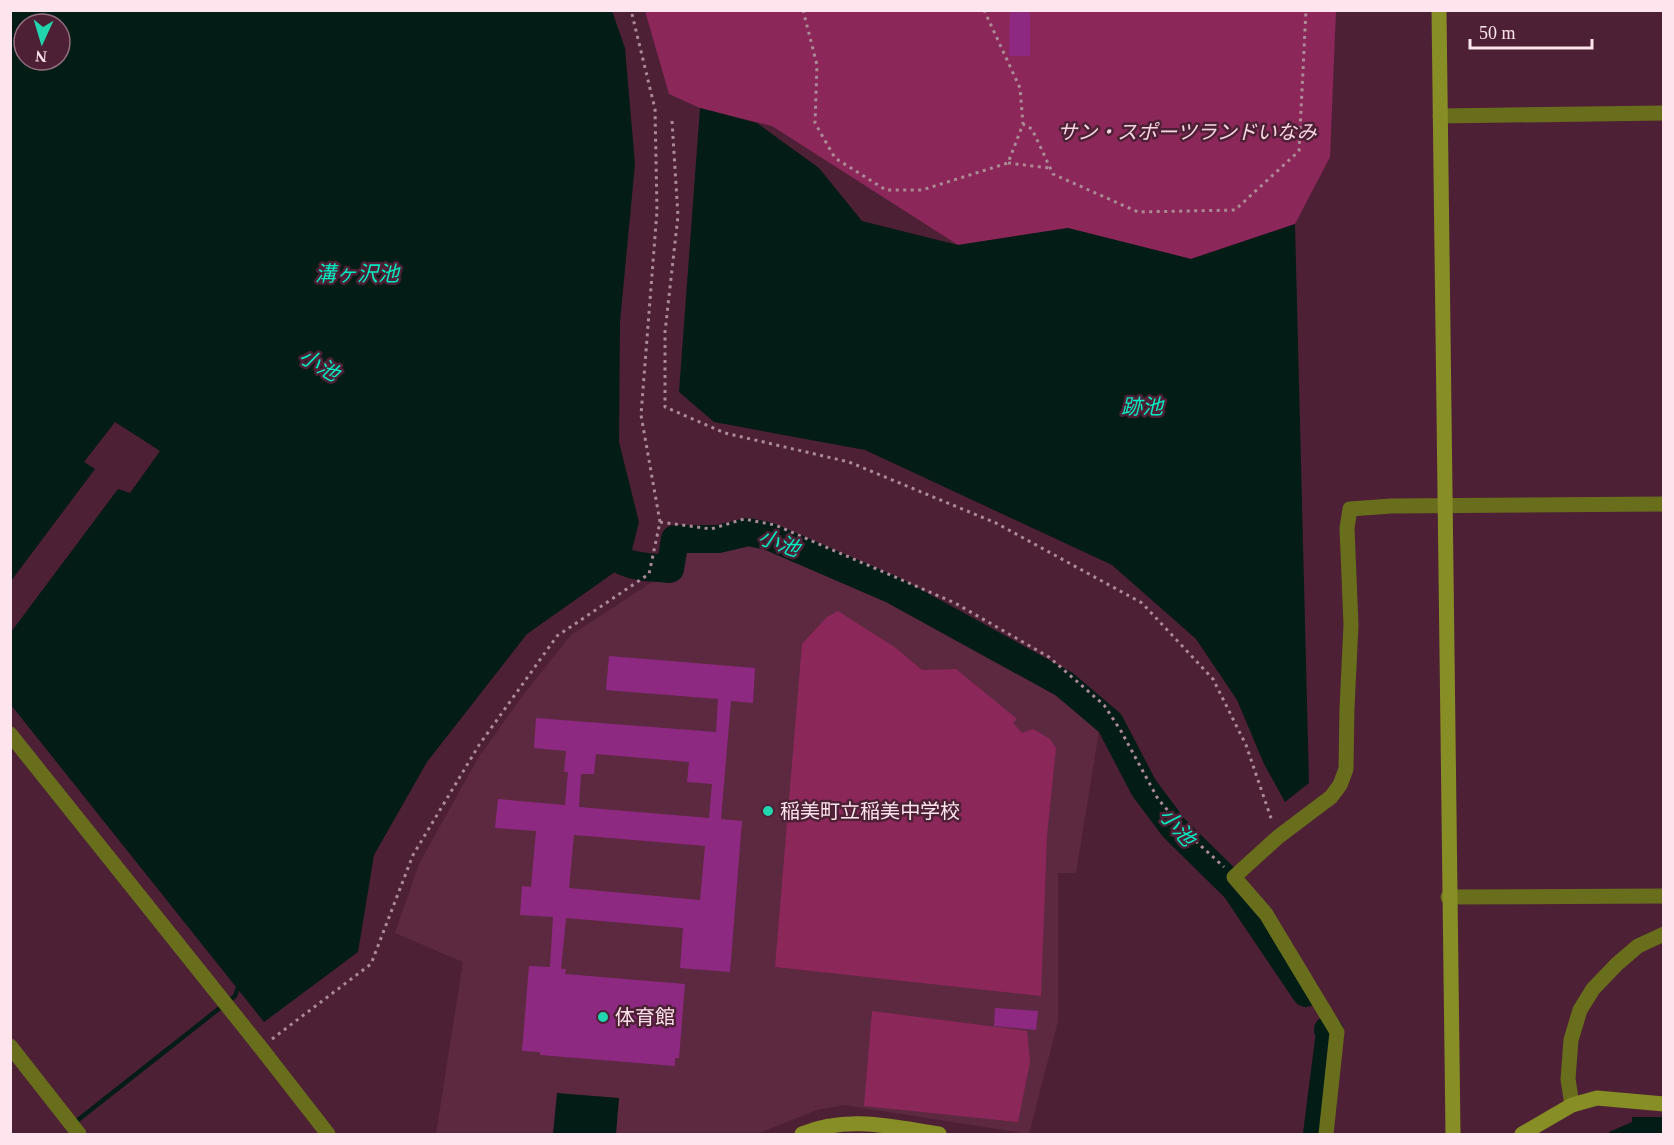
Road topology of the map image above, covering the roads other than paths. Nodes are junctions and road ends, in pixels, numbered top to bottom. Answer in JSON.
{"nodes":[{"id":1,"x":1439,"y":10,"type":"edge"},
{"id":2,"x":1664,"y":113,"type":"edge"},
{"id":3,"x":1440,"y":116,"type":"junction"},
{"id":4,"x":1664,"y":504,"type":"edge"},
{"id":5,"x":1445,"y":506,"type":"junction"},
{"id":6,"x":10,"y":734,"type":"edge"},
{"id":7,"x":1664,"y":896,"type":"edge"},
{"id":8,"x":1448,"y":897,"type":"junction"},
{"id":9,"x":1664,"y":934,"type":"edge"},
{"id":10,"x":10,"y":1046,"type":"edge"},
{"id":11,"x":1664,"y":1104,"type":"edge"},
{"id":12,"x":1572,"y":1105,"type":"junction"},
{"id":13,"x":79,"y":1134,"type":"edge"},
{"id":14,"x":328,"y":1134,"type":"edge"},
{"id":15,"x":802,"y":1134,"type":"edge"},
{"id":16,"x":939,"y":1134,"type":"edge"},
{"id":17,"x":1326,"y":1134,"type":"edge"},
{"id":18,"x":1453,"y":1134,"type":"edge"},
{"id":19,"x":1522,"y":1134,"type":"edge"}],
"edges":[{"from":1,"to":3,"type":"street"},
{"from":2,"to":3,"type":"street"},
{"from":3,"to":5,"type":"street"},
{"from":4,"to":5,"type":"street"},
{"from":5,"to":8,"type":"street"},
{"from":5,"to":17,"type":"street"},
{"from":6,"to":14,"type":"street"},
{"from":7,"to":8,"type":"street"},
{"from":8,"to":18,"type":"street"},
{"from":9,"to":12,"type":"street"},
{"from":10,"to":13,"type":"street"},
{"from":11,"to":12,"type":"street"},
{"from":12,"to":19,"type":"street"},
{"from":15,"to":16,"type":"street"}]}
